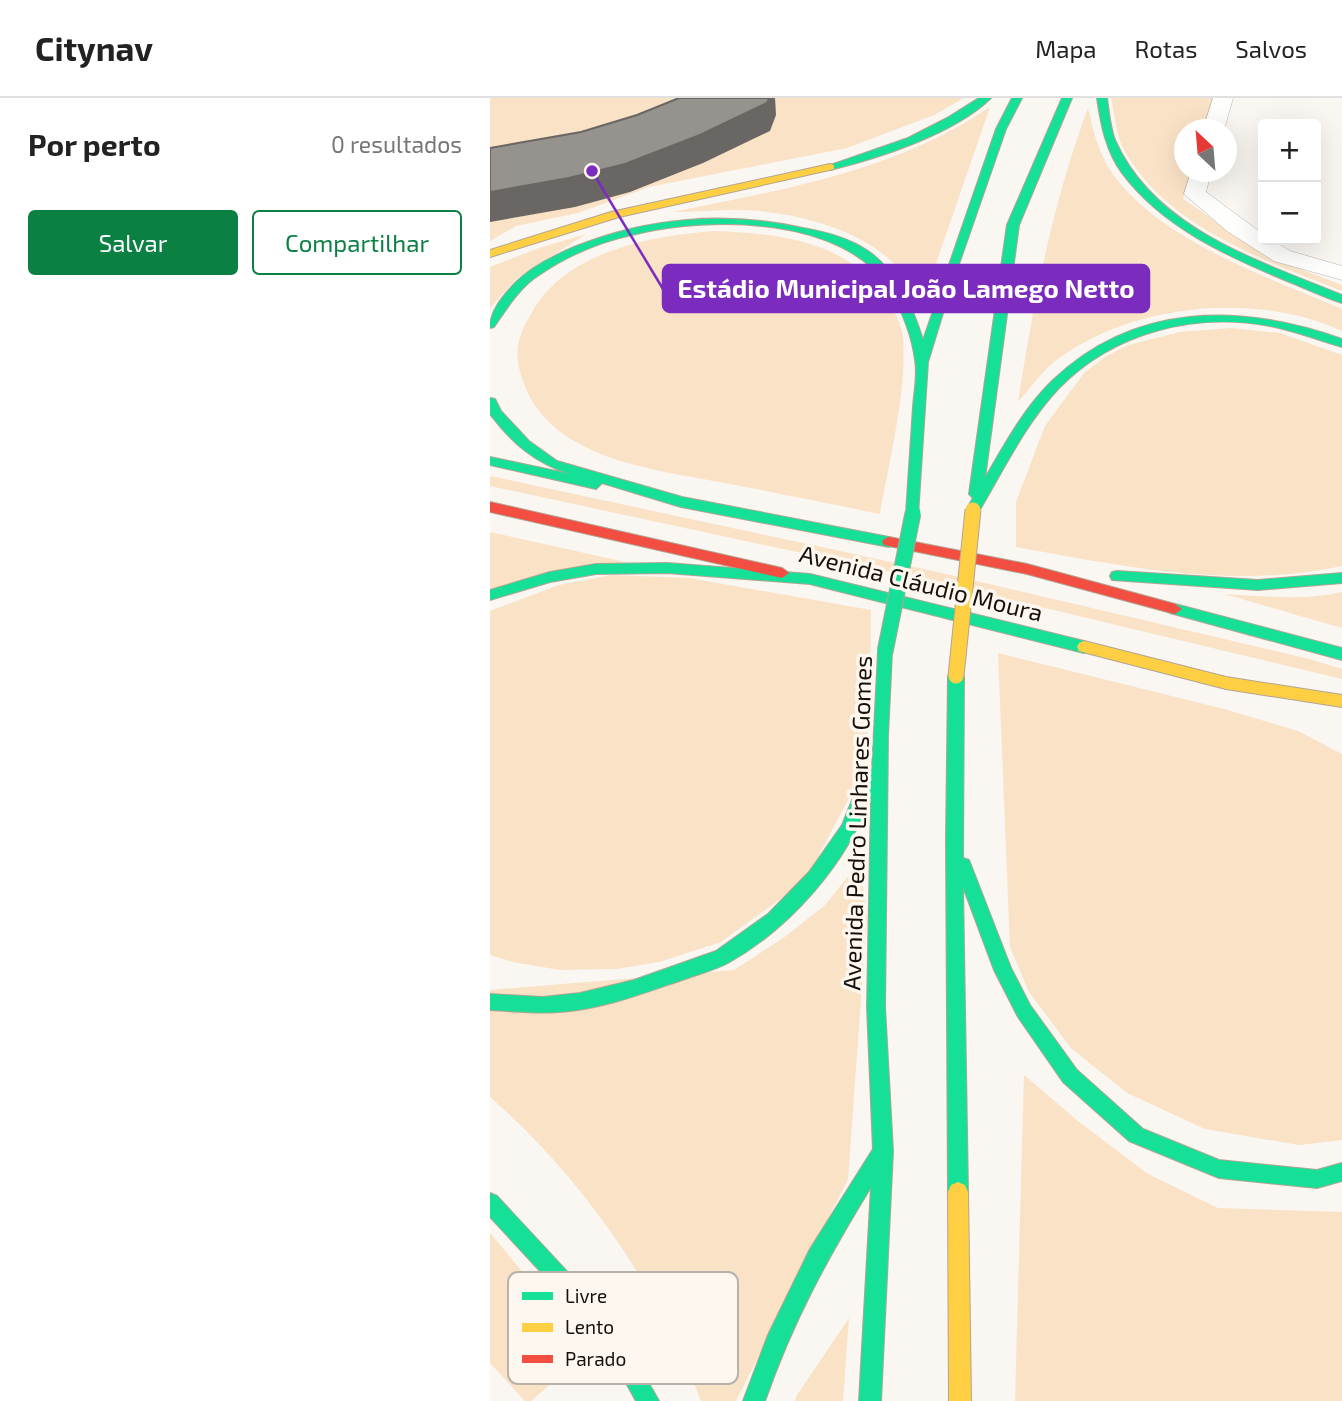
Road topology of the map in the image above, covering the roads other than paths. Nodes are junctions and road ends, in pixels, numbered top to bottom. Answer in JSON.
{"nodes":[{"id":1,"x":986,"y":98,"type":"edge"},
{"id":2,"x":1017,"y":98,"type":"edge"},
{"id":3,"x":1067,"y":98,"type":"edge"},
{"id":4,"x":1102,"y":98,"type":"edge"},
{"id":5,"x":1223,"y":98,"type":"edge"},
{"id":6,"x":1216,"y":119,"type":"edge"},
{"id":7,"x":1198,"y":182,"type":"edge"},
{"id":8,"x":490,"y":254,"type":"edge"},
{"id":9,"x":1342,"y":273,"type":"edge"},
{"id":10,"x":1342,"y":299,"type":"edge"},
{"id":11,"x":490,"y":324,"type":"edge"},
{"id":12,"x":1342,"y":343,"type":"edge"},
{"id":13,"x":922,"y":362,"type":"junction"},
{"id":14,"x":490,"y":402,"type":"edge"},
{"id":15,"x":490,"y":461,"type":"edge"},
{"id":16,"x":681,"y":502,"type":"junction"},
{"id":17,"x":490,"y":507,"type":"edge"},
{"id":18,"x":973,"y":510,"type":"junction"},
{"id":19,"x":1027,"y":569,"type":"junction"},
{"id":20,"x":1342,"y":578,"type":"edge"},
{"id":21,"x":810,"y":579,"type":"junction"},
{"id":22,"x":490,"y":595,"type":"edge"},
{"id":23,"x":1342,"y":653,"type":"edge"},
{"id":24,"x":1226,"y":682,"type":"junction"},
{"id":25,"x":1342,"y":701,"type":"edge"},
{"id":26,"x":1300,"y":711,"type":"dead end"},
{"id":27,"x":880,"y":736,"type":"junction"},
{"id":28,"x":954,"y":840,"type":"junction"},
{"id":29,"x":490,"y":1002,"type":"edge"},
{"id":30,"x":883,"y":1151,"type":"junction"},
{"id":31,"x":1342,"y":1172,"type":"edge"},
{"id":32,"x":490,"y":1203,"type":"edge"},
{"id":33,"x":554,"y":1272,"type":"edge"},
{"id":34,"x":639,"y":1384,"type":"edge"},
{"id":35,"x":649,"y":1401,"type":"edge"},
{"id":36,"x":754,"y":1401,"type":"edge"},
{"id":37,"x":870,"y":1401,"type":"edge"},
{"id":38,"x":960,"y":1401,"type":"edge"}],
"edges":[{"from":1,"to":8,"type":"main road"},
{"from":2,"to":13,"type":"main road","name":"Avenida Pedro Linhares Gomes"},
{"from":3,"to":18,"type":"main road"},
{"from":4,"to":10,"type":"main road"},
{"from":5,"to":6,"type":"street"},
{"from":7,"to":9,"type":"street"},
{"from":11,"to":13,"type":"main road"},
{"from":12,"to":18,"type":"main road"},
{"from":13,"to":27,"type":"main road","name":"Avenida Pedro Linhares Gomes","bridge":true},
{"from":14,"to":16,"type":"main road"},
{"from":15,"to":16,"type":"main road","name":"Avenida Cláudio Moura"},
{"from":16,"to":19,"type":"main road","name":"Avenida Cláudio Moura"},
{"from":17,"to":21,"type":"main road","name":"Avenida Cláudio Moura"},
{"from":18,"to":28,"type":"main road","bridge":true},
{"from":19,"to":20,"type":"main road"},
{"from":19,"to":23,"type":"main road","name":"Avenida Cláudio Moura"},
{"from":21,"to":22,"type":"main road"},
{"from":21,"to":24,"type":"main road","name":"Avenida Cláudio Moura"},
{"from":24,"to":25,"type":"main road","name":"Avenida Cláudio Moura"},
{"from":24,"to":26,"type":"main road"},
{"from":27,"to":29,"type":"main road"},
{"from":27,"to":30,"type":"main road","name":"Avenida Pedro Linhares Gomes"},
{"from":28,"to":31,"type":"main road"},
{"from":28,"to":38,"type":"main road"},
{"from":30,"to":36,"type":"main road"},
{"from":30,"to":37,"type":"main road","name":"Avenida Pedro Linhares Gomes"},
{"from":32,"to":33,"type":"main road"},
{"from":34,"to":35,"type":"main road"}]}
